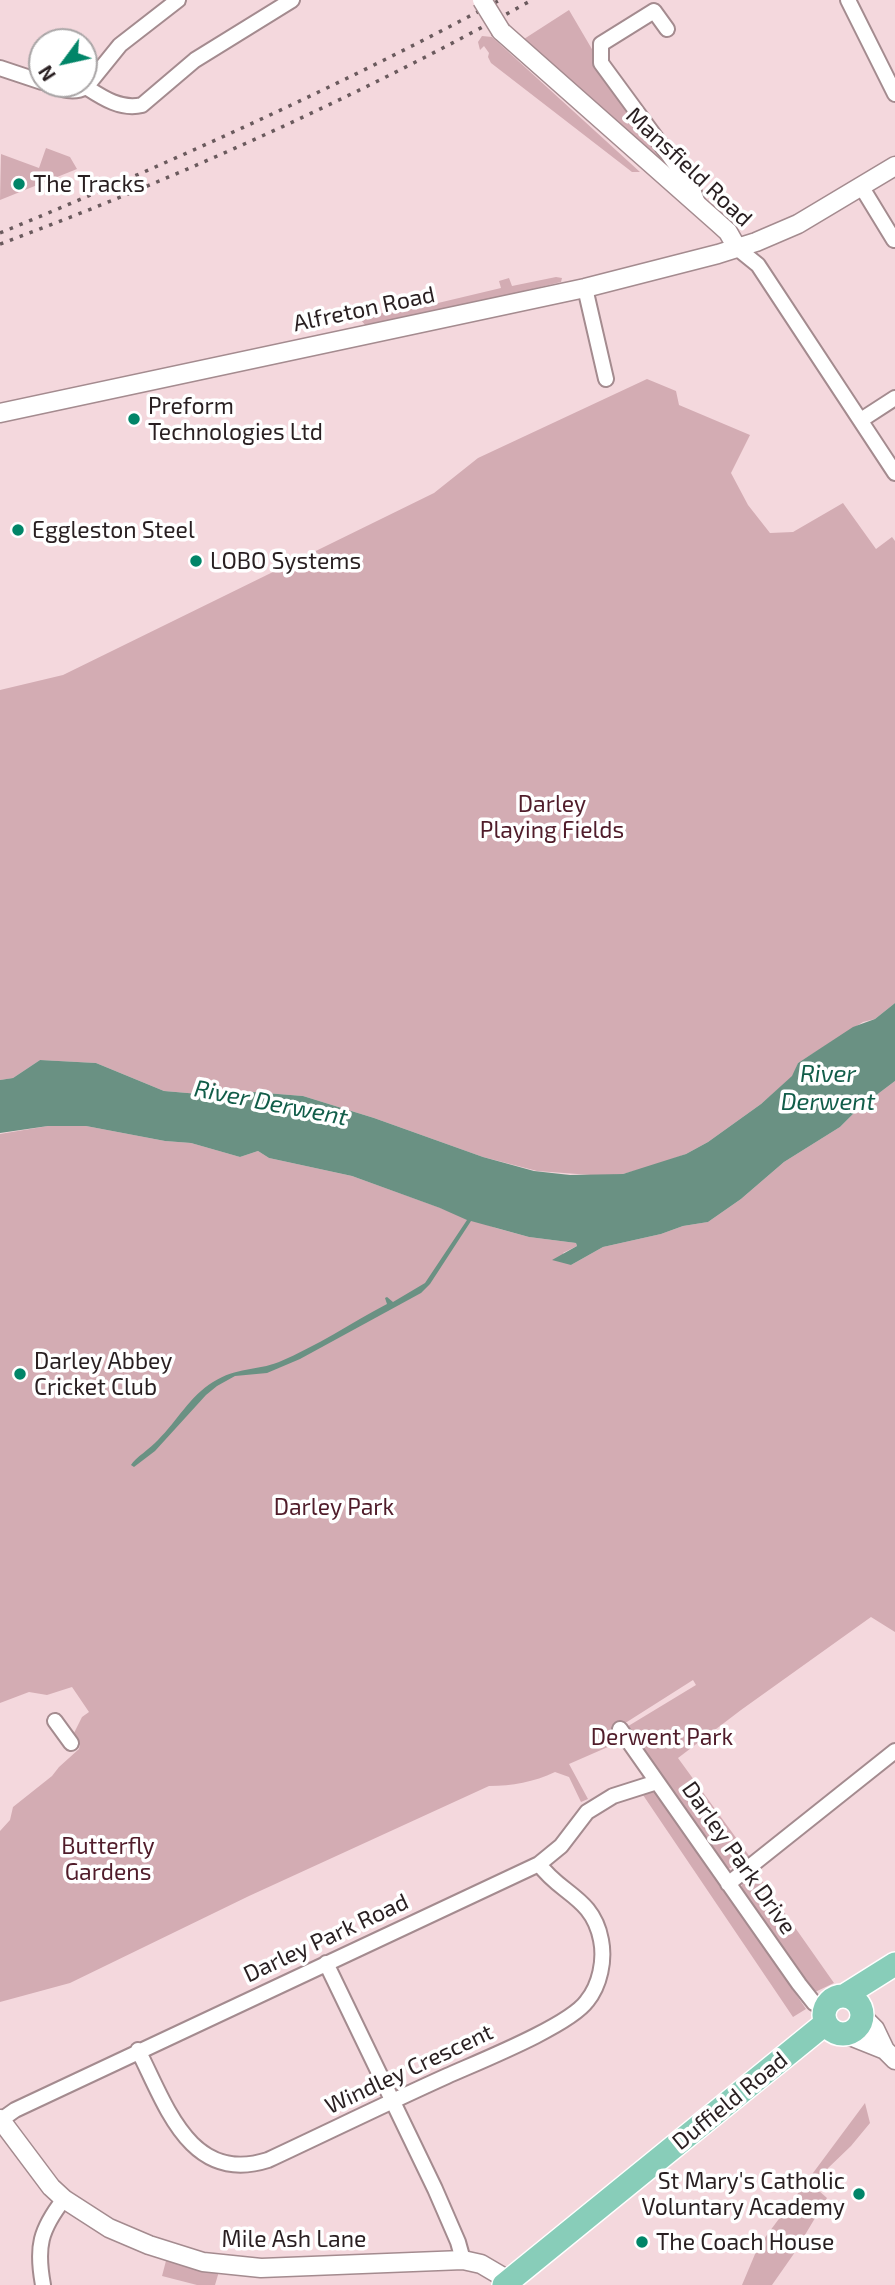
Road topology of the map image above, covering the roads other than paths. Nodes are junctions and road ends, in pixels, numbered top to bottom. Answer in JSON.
{"nodes":[{"id":1,"x":178,"y":0,"type":"edge"},
{"id":2,"x":292,"y":0,"type":"edge"},
{"id":3,"x":482,"y":0,"type":"edge"},
{"id":4,"x":848,"y":0,"type":"edge"},
{"id":5,"x":667,"y":29,"type":"dead end"},
{"id":6,"x":0,"y":68,"type":"edge"},
{"id":7,"x":98,"y":72,"type":"edge"},
{"id":8,"x":28,"y":77,"type":"edge"},
{"id":9,"x":895,"y":94,"type":"edge"},
{"id":10,"x":98,"y":95,"type":"edge"},
{"id":11,"x":895,"y":166,"type":"edge"},
{"id":12,"x":862,"y":186,"type":"junction"},
{"id":13,"x":699,"y":206,"type":"junction"},
{"id":14,"x":894,"y":240,"type":"edge"},
{"id":15,"x":737,"y":248,"type":"junction"},
{"id":16,"x":584,"y":288,"type":"junction"},
{"id":17,"x":606,"y":379,"type":"dead end"},
{"id":18,"x":895,"y":398,"type":"edge"},
{"id":19,"x":0,"y":414,"type":"edge"},
{"id":20,"x":861,"y":421,"type":"junction"},
{"id":21,"x":895,"y":473,"type":"edge"},
{"id":22,"x":55,"y":1721,"type":"dead end"},
{"id":23,"x":621,"y":1729,"type":"dead end"},
{"id":24,"x":71,"y":1743,"type":"dead end"},
{"id":25,"x":895,"y":1751,"type":"edge"},
{"id":26,"x":657,"y":1782,"type":"junction"},
{"id":27,"x":539,"y":1864,"type":"junction"},
{"id":28,"x":728,"y":1884,"type":"junction"},
{"id":29,"x":326,"y":1963,"type":"junction"},
{"id":30,"x":895,"y":1966,"type":"edge"},
{"id":31,"x":835,"y":2015,"type":"junction"},
{"id":32,"x":862,"y":2015,"type":"junction"},
{"id":33,"x":138,"y":2050,"type":"junction"},
{"id":34,"x":890,"y":2055,"type":"edge"},
{"id":35,"x":391,"y":2102,"type":"junction"},
{"id":36,"x":1,"y":2119,"type":"edge"},
{"id":37,"x":64,"y":2199,"type":"junction"},
{"id":38,"x":463,"y":2260,"type":"junction"},
{"id":39,"x":507,"y":2283,"type":"edge"},
{"id":40,"x":43,"y":2285,"type":"edge"}],
"edges":[{"from":1,"to":7,"type":"street"},
{"from":2,"to":10,"type":"street"},
{"from":3,"to":13,"type":"street","name":"Mansfield Road","bridge":true},
{"from":4,"to":9,"type":"street"},
{"from":5,"to":13,"type":"street"},
{"from":6,"to":8,"type":"street"},
{"from":11,"to":12,"type":"street","name":"Mansfield Road"},
{"from":12,"to":14,"type":"street"},
{"from":12,"to":15,"type":"street","name":"Mansfield Road"},
{"from":13,"to":15,"type":"street","name":"Mansfield Road"},
{"from":15,"to":16,"type":"street","name":"Alfreton Road"},
{"from":15,"to":20,"type":"street"},
{"from":16,"to":17,"type":"street"},
{"from":16,"to":19,"type":"street","name":"Alfreton Road"},
{"from":18,"to":20,"type":"street"},
{"from":20,"to":21,"type":"street"},
{"from":22,"to":24,"type":"street"},
{"from":23,"to":26,"type":"street","name":"Darley Park Drive"},
{"from":25,"to":28,"type":"street"},
{"from":26,"to":27,"type":"street","name":"Darley Park Road"},
{"from":26,"to":28,"type":"street","name":"Darley Park Drive"},
{"from":27,"to":29,"type":"street","name":"Darley Park Road"},
{"from":27,"to":35,"type":"street","name":"Windley Crescent"},
{"from":28,"to":31,"type":"street","name":"Darley Park Drive"},
{"from":29,"to":33,"type":"street","name":"Darley Park Road"},
{"from":29,"to":35,"type":"street"},
{"from":30,"to":31,"type":"main road","name":"Duffield Road"},
{"from":30,"to":32,"type":"main road","name":"Duffield Road"},
{"from":31,"to":32,"type":"main road"},
{"from":31,"to":34,"type":"street"},
{"from":31,"to":39,"type":"main road","name":"Duffield Road"},
{"from":32,"to":34,"type":"street"},
{"from":33,"to":35,"type":"street","name":"Windley Crescent"},
{"from":33,"to":36,"type":"street","name":"Darley Park Road"},
{"from":35,"to":38,"type":"street"},
{"from":36,"to":37,"type":"street","name":"Mile Ash Lane"},
{"from":37,"to":38,"type":"street","name":"Mile Ash Lane"},
{"from":37,"to":40,"type":"street"},
{"from":38,"to":39,"type":"street","name":"Mile Ash Lane"}]}
